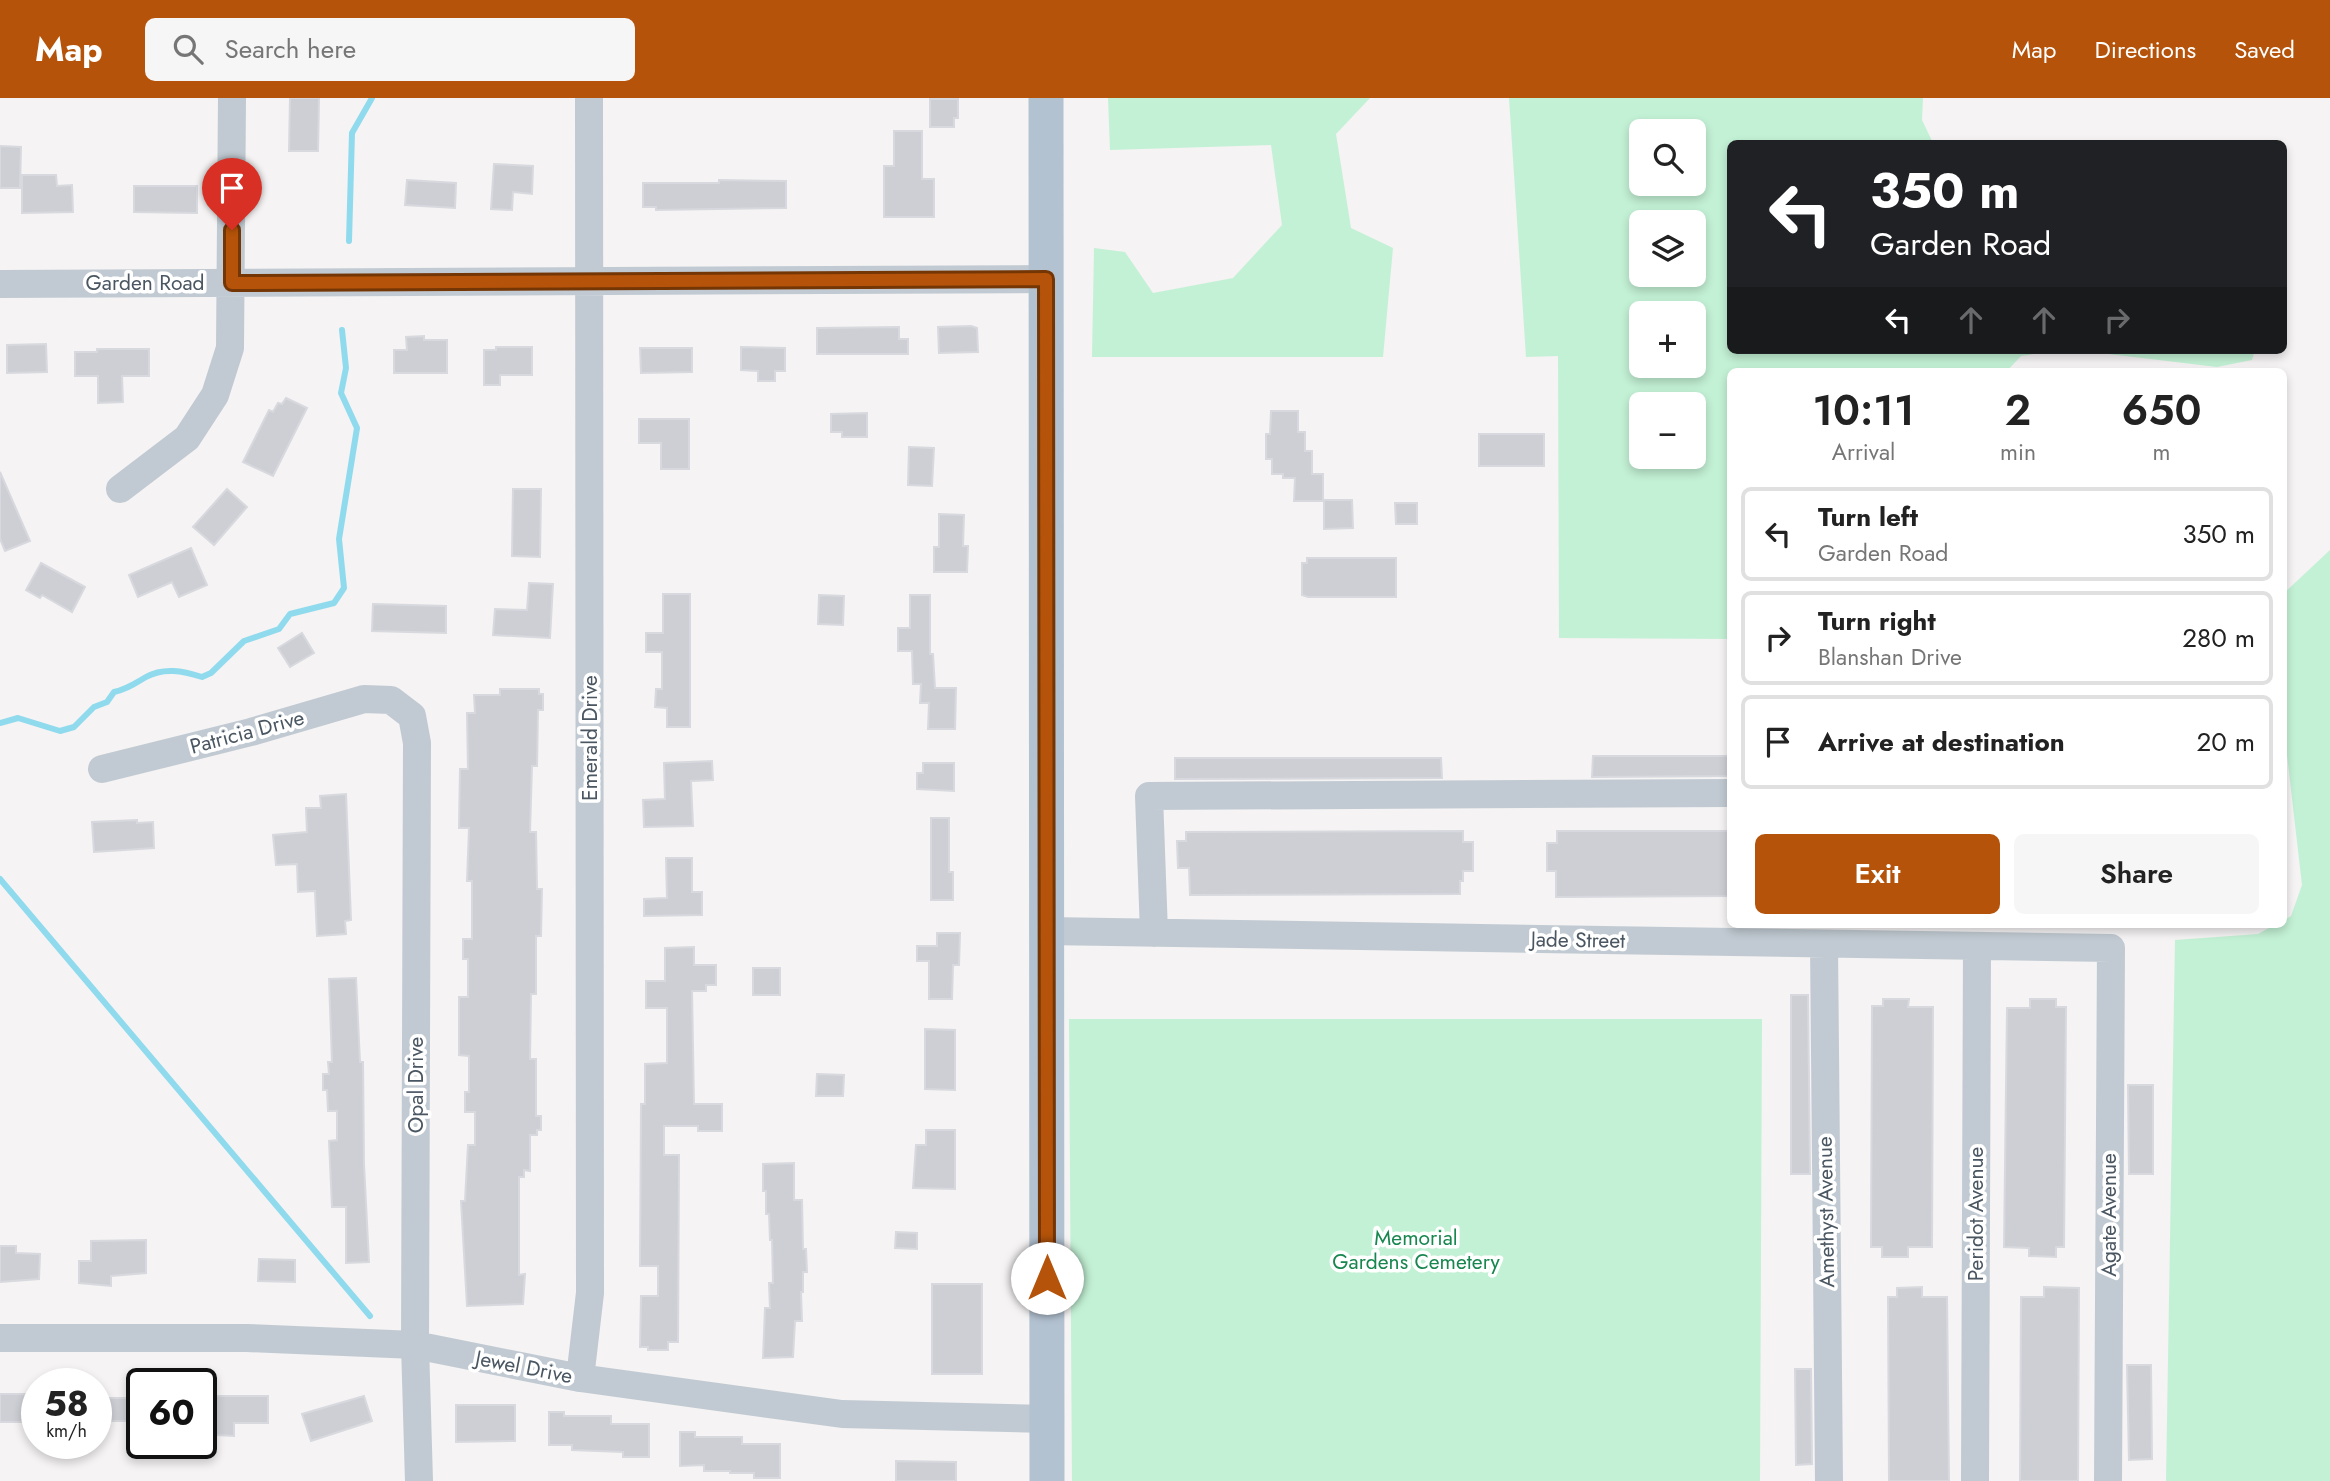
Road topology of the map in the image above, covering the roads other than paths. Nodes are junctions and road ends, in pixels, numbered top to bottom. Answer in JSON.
{"nodes":[{"id":1,"x":232,"y":98,"type":"edge"},
{"id":2,"x":589,"y":98,"type":"edge"},
{"id":3,"x":1046,"y":98,"type":"edge"},
{"id":4,"x":1046,"y":279,"type":"junction"},
{"id":5,"x":232,"y":283,"type":"junction"},
{"id":6,"x":589,"y":283,"type":"junction"},
{"id":7,"x":0,"y":284,"type":"edge"},
{"id":8,"x":120,"y":489,"type":"dead end"},
{"id":9,"x":391,"y":700,"type":"joint"},
{"id":10,"x":102,"y":769,"type":"dead end"},
{"id":11,"x":1727,"y":793,"type":"edge"},
{"id":12,"x":1046,"y":931,"type":"junction"},
{"id":13,"x":1154,"y":933,"type":"junction"},
{"id":14,"x":1880,"y":934,"type":"edge"},
{"id":15,"x":1824,"y":944,"type":"junction"},
{"id":16,"x":1977,"y":946,"type":"junction"},
{"id":17,"x":2111,"y":948,"type":"joint"},
{"id":18,"x":0,"y":1338,"type":"edge"},
{"id":19,"x":415,"y":1345,"type":"junction"},
{"id":20,"x":580,"y":1378,"type":"junction"},
{"id":21,"x":1047,"y":1419,"type":"junction"},
{"id":22,"x":419,"y":1481,"type":"edge"},
{"id":23,"x":1047,"y":1481,"type":"edge"},
{"id":24,"x":1829,"y":1481,"type":"edge"},
{"id":25,"x":1975,"y":1481,"type":"edge"},
{"id":26,"x":2108,"y":1481,"type":"edge"}],
"edges":[{"from":1,"to":5,"type":"street"},
{"from":2,"to":6,"type":"street","name":"Emerald Drive"},
{"from":3,"to":4,"type":"main road"},
{"from":4,"to":6,"type":"street","name":"Garden Road"},
{"from":4,"to":12,"type":"main road"},
{"from":5,"to":6,"type":"street","name":"Garden Road"},
{"from":5,"to":7,"type":"street","name":"Garden Road"},
{"from":5,"to":8,"type":"street"},
{"from":6,"to":20,"type":"street","name":"Emerald Drive"},
{"from":9,"to":10,"type":"street","name":"Patricia Drive"},
{"from":9,"to":19,"type":"street","name":"Opal Drive"},
{"from":11,"to":13,"type":"street"},
{"from":12,"to":13,"type":"street","name":"Jade Street"},
{"from":12,"to":21,"type":"main road"},
{"from":13,"to":15,"type":"street","name":"Jade Street"},
{"from":14,"to":15,"type":"street","name":"Jade Street"},
{"from":14,"to":16,"type":"street","name":"Jade Street"},
{"from":15,"to":24,"type":"street","name":"Amethyst Avenue"},
{"from":16,"to":17,"type":"street","name":"Jade Street"},
{"from":16,"to":25,"type":"street","name":"Peridot Avenue"},
{"from":17,"to":26,"type":"street","name":"Agate Avenue"},
{"from":18,"to":19,"type":"street","name":"Jewel Drive"},
{"from":19,"to":20,"type":"street","name":"Jewel Drive"},
{"from":19,"to":22,"type":"street","name":"Opal Drive"},
{"from":20,"to":21,"type":"street","name":"Jewel Drive"},
{"from":21,"to":23,"type":"main road"}]}
